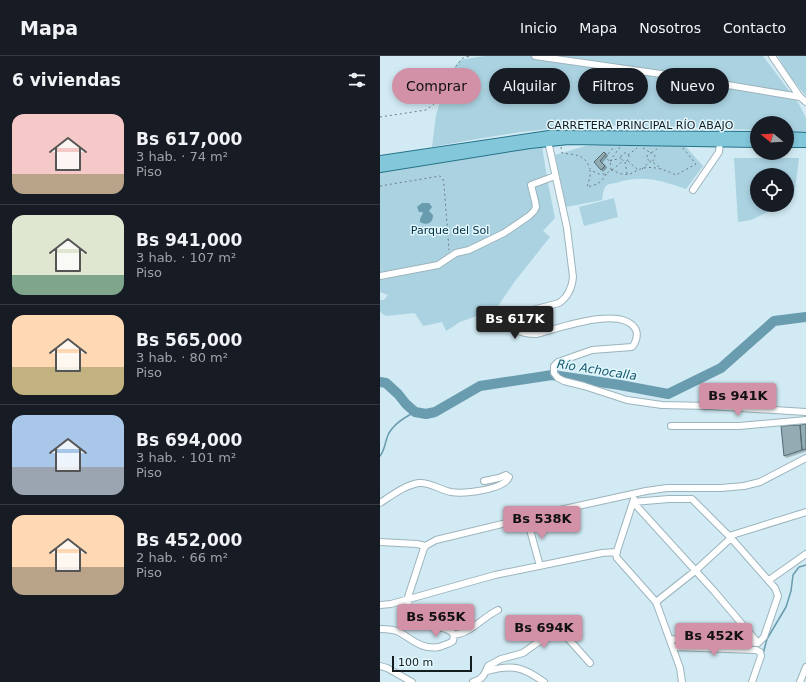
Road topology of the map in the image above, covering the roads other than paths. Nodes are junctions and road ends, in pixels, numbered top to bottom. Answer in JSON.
{"nodes":[{"id":1,"x":535,"y":56,"type":"edge"},
{"id":2,"x":772,"y":56,"type":"edge"},
{"id":3,"x":800,"y":97,"type":"junction"},
{"id":4,"x":806,"y":102,"type":"edge"},
{"id":5,"x":750,"y":136,"type":"edge"},
{"id":6,"x":794,"y":136,"type":"edge"},
{"id":7,"x":806,"y":137,"type":"edge"},
{"id":8,"x":548,"y":138,"type":"junction"},
{"id":9,"x":720,"y":142,"type":"junction"},
{"id":10,"x":750,"y":143,"type":"edge"},
{"id":11,"x":794,"y":143,"type":"edge"},
{"id":12,"x":806,"y":144,"type":"edge"},
{"id":13,"x":380,"y":160,"type":"edge"},
{"id":14,"x":380,"y":168,"type":"edge"},
{"id":15,"x":555,"y":176,"type":"junction"},
{"id":16,"x":693,"y":190,"type":"dead end"},
{"id":17,"x":380,"y":276,"type":"edge"},
{"id":18,"x":806,"y":412,"type":"edge"},
{"id":19,"x":806,"y":420,"type":"edge"},
{"id":20,"x":671,"y":426,"type":"dead end"},
{"id":21,"x":806,"y":458,"type":"edge"},
{"id":22,"x":484,"y":481,"type":"dead end"},
{"id":23,"x":635,"y":494,"type":"junction"},
{"id":24,"x":633,"y":502,"type":"junction"},
{"id":25,"x":380,"y":503,"type":"edge"},
{"id":26,"x":806,"y":512,"type":"edge"},
{"id":27,"x":527,"y":519,"type":"junction"},
{"id":28,"x":730,"y":537,"type":"junction"},
{"id":29,"x":380,"y":542,"type":"edge"},
{"id":30,"x":425,"y":546,"type":"junction"},
{"id":31,"x":617,"y":552,"type":"junction"},
{"id":32,"x":806,"y":554,"type":"edge"},
{"id":33,"x":540,"y":566,"type":"junction"},
{"id":34,"x":695,"y":571,"type":"junction"},
{"id":35,"x":769,"y":580,"type":"junction"},
{"id":36,"x":407,"y":600,"type":"junction"},
{"id":37,"x":656,"y":602,"type":"junction"},
{"id":38,"x":380,"y":605,"type":"edge"},
{"id":39,"x":498,"y":610,"type":"dead end"},
{"id":40,"x":380,"y":629,"type":"edge"},
{"id":41,"x":454,"y":635,"type":"junction"},
{"id":42,"x":670,"y":639,"type":"junction"},
{"id":43,"x":758,"y":642,"type":"junction"},
{"id":44,"x":673,"y":647,"type":"junction"},
{"id":45,"x":590,"y":663,"type":"dead end"},
{"id":46,"x":380,"y":666,"type":"edge"},
{"id":47,"x":806,"y":667,"type":"edge"},
{"id":48,"x":487,"y":671,"type":"junction"},
{"id":49,"x":412,"y":682,"type":"edge"},
{"id":50,"x":473,"y":682,"type":"edge"},
{"id":51,"x":544,"y":682,"type":"edge"},
{"id":52,"x":682,"y":682,"type":"edge"},
{"id":53,"x":752,"y":682,"type":"edge"},
{"id":54,"x":800,"y":682,"type":"edge"}],
"edges":[{"from":1,"to":3,"type":"street"},
{"from":2,"to":3,"type":"street"},
{"from":3,"to":4,"type":"street"},
{"from":5,"to":8,"type":"main road","name":"CARRETERA PRINCIPAL RÍO ABAJO"},
{"from":6,"to":7,"type":"main road"},
{"from":8,"to":9,"type":"main road","name":"CARRETERA PRINCIPAL RÍO ABAJO"},
{"from":8,"to":13,"type":"main road","name":"CARRETERA PRINCIPAL RÍO ABAJO"},
{"from":8,"to":14,"type":"main road","name":"CARRETERA PRINCIPAL RÍO ABAJO"},
{"from":8,"to":15,"type":"street"},
{"from":9,"to":10,"type":"main road","name":"CARRETERA PRINCIPAL RÍO ABAJO"},
{"from":9,"to":16,"type":"street"},
{"from":11,"to":12,"type":"main road"},
{"from":15,"to":17,"type":"street"},
{"from":15,"to":18,"type":"street"},
{"from":19,"to":20,"type":"street"},
{"from":21,"to":23,"type":"street"},
{"from":22,"to":25,"type":"street"},
{"from":23,"to":24,"type":"street"},
{"from":23,"to":27,"type":"street"},
{"from":24,"to":28,"type":"street"},
{"from":24,"to":31,"type":"street"},
{"from":24,"to":34,"type":"street"},
{"from":26,"to":28,"type":"street"},
{"from":27,"to":30,"type":"street"},
{"from":27,"to":33,"type":"street"},
{"from":28,"to":34,"type":"street"},
{"from":28,"to":35,"type":"street"},
{"from":29,"to":30,"type":"street"},
{"from":30,"to":36,"type":"street"},
{"from":31,"to":33,"type":"street"},
{"from":31,"to":37,"type":"street"},
{"from":32,"to":35,"type":"street"},
{"from":33,"to":36,"type":"street"},
{"from":34,"to":37,"type":"street"},
{"from":34,"to":43,"type":"street"},
{"from":35,"to":43,"type":"street"},
{"from":36,"to":38,"type":"street"},
{"from":36,"to":41,"type":"street"},
{"from":37,"to":42,"type":"street"},
{"from":39,"to":41,"type":"street"},
{"from":40,"to":41,"type":"street"},
{"from":42,"to":43,"type":"street"},
{"from":42,"to":44,"type":"street"},
{"from":44,"to":52,"type":"street"},
{"from":44,"to":53,"type":"street"},
{"from":45,"to":48,"type":"street"},
{"from":46,"to":49,"type":"street"},
{"from":47,"to":54,"type":"street"},
{"from":48,"to":50,"type":"street"},
{"from":48,"to":51,"type":"street"}]}
